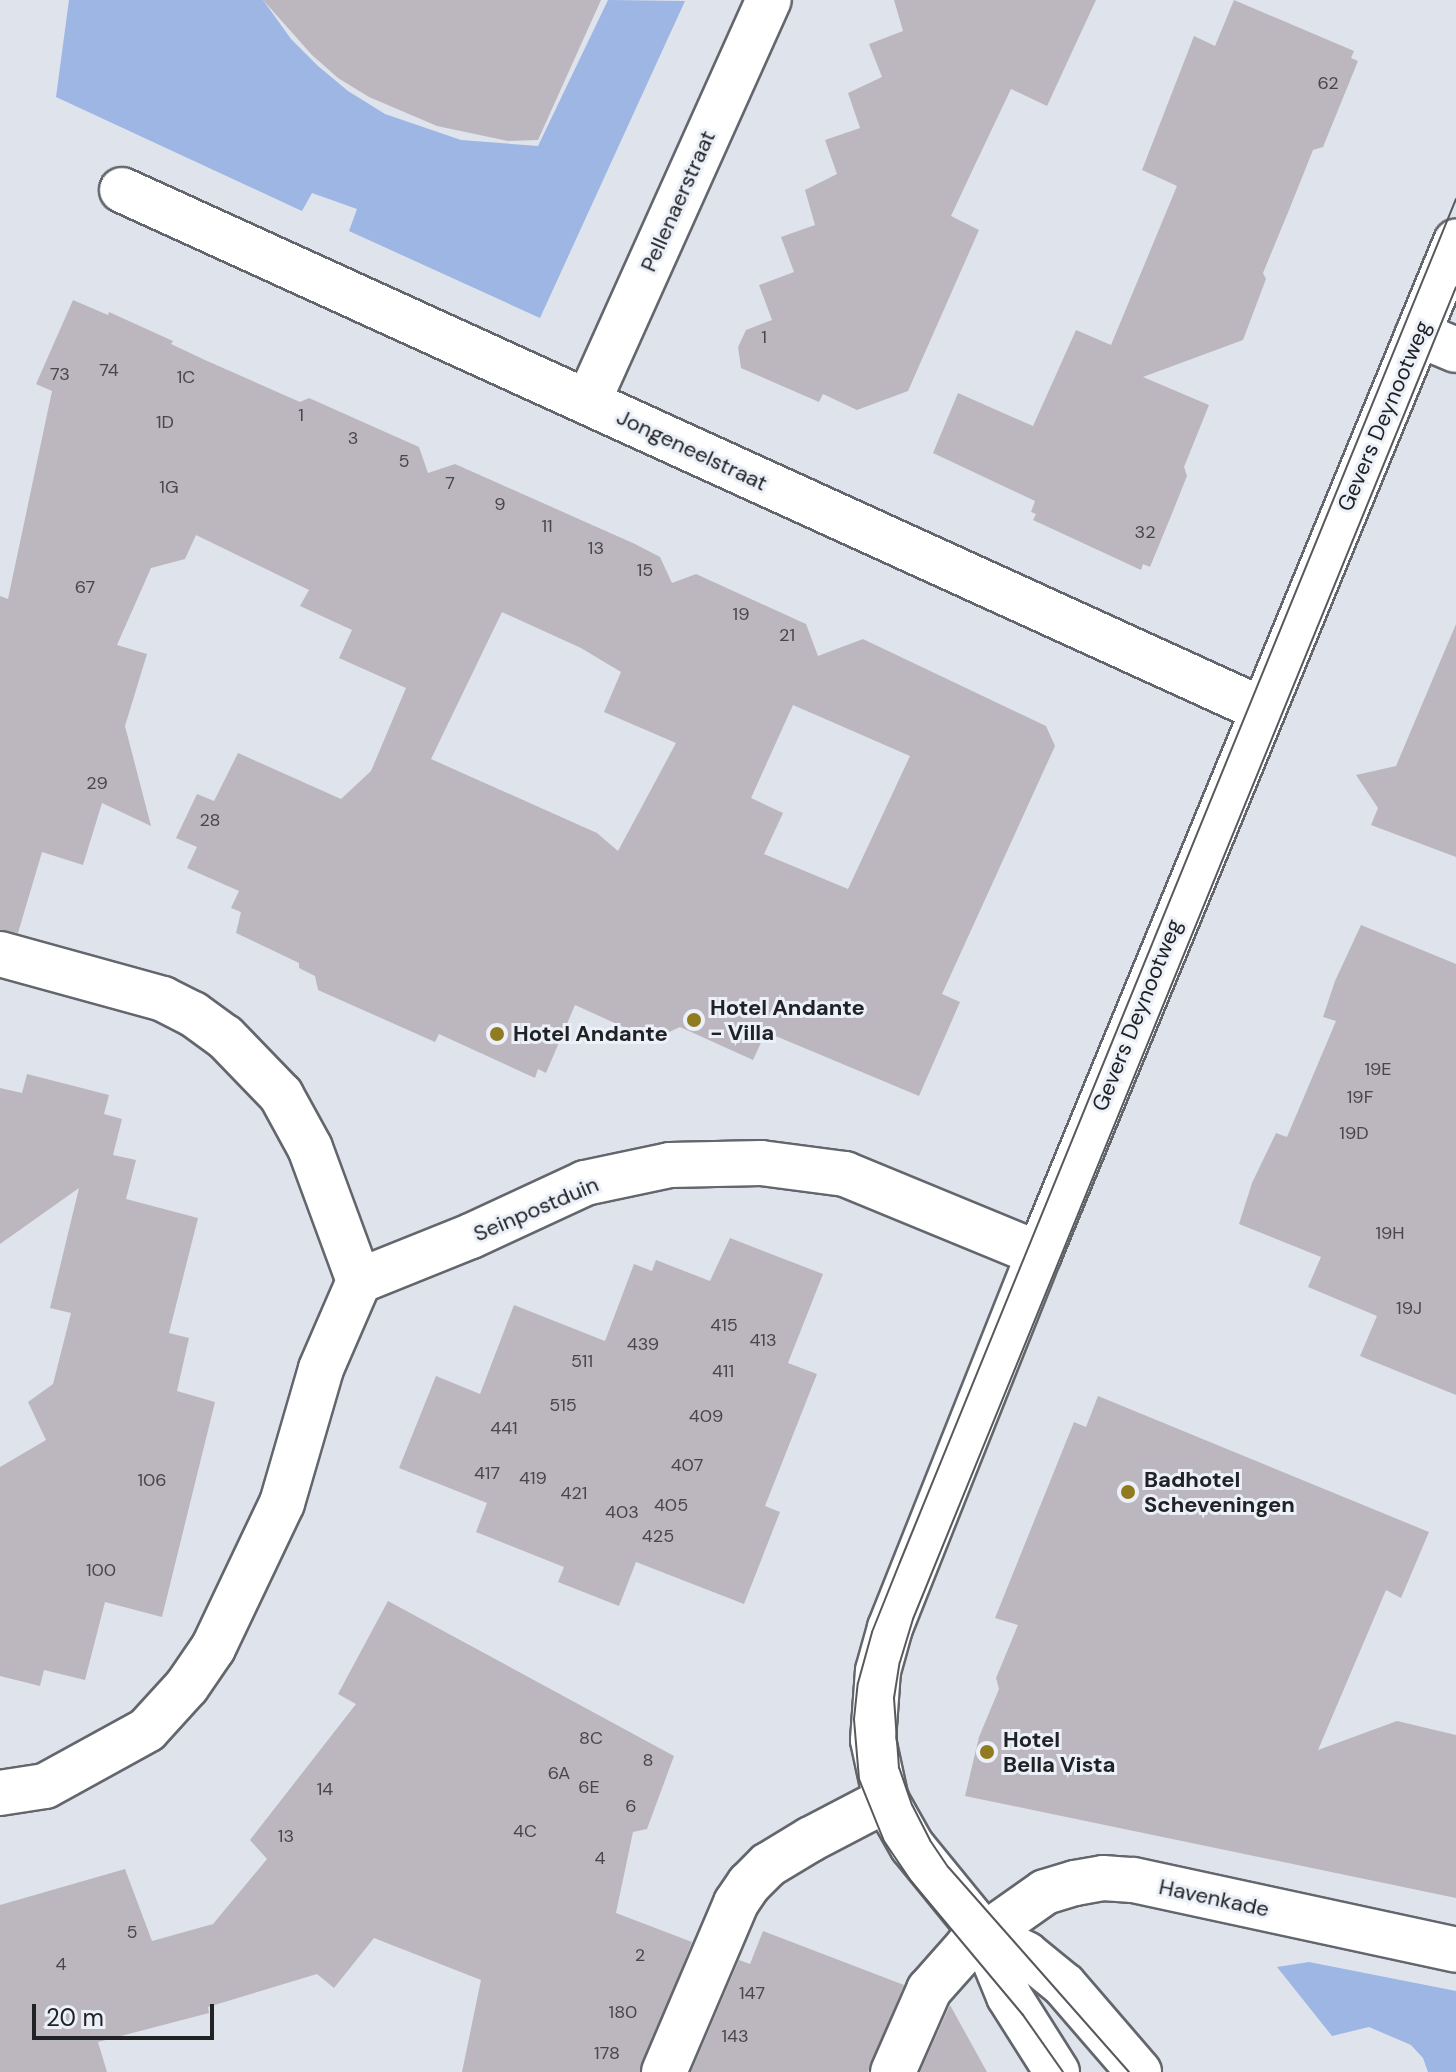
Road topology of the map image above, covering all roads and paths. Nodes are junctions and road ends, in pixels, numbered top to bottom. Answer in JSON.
{"nodes":[{"id":1,"x":769,"y":0,"type":"edge"},
{"id":2,"x":122,"y":190,"type":"dead end"},
{"id":3,"x":1456,"y":242,"type":"edge"},
{"id":4,"x":1437,"y":342,"type":"edge"},
{"id":5,"x":588,"y":402,"type":"junction"},
{"id":6,"x":1261,"y":709,"type":"junction"},
{"id":7,"x":0,"y":954,"type":"edge"},
{"id":8,"x":1039,"y":1254,"type":"junction"},
{"id":9,"x":359,"y":1281,"type":"junction"},
{"id":10,"x":0,"y":1793,"type":"edge"},
{"id":11,"x":886,"y":1800,"type":"junction"},
{"id":12,"x":983,"y":1933,"type":"junction"},
{"id":13,"x":1456,"y":1950,"type":"edge"},
{"id":14,"x":664,"y":2072,"type":"edge"},
{"id":15,"x":893,"y":2072,"type":"edge"},
{"id":16,"x":1057,"y":2072,"type":"edge"},
{"id":17,"x":1139,"y":2072,"type":"edge"}],
"edges":[{"from":1,"to":5,"type":"street","name":"Pellenaerstraat"},
{"from":2,"to":5,"type":"street","name":"Jongeneelstraat"},
{"from":3,"to":4,"type":"street","name":"Gevers Deynootweg"},
{"from":4,"to":6,"type":"street","name":"Gevers Deynootweg"},
{"from":5,"to":6,"type":"street","name":"Jongeneelstraat"},
{"from":6,"to":8,"type":"street","name":"Gevers Deynootweg"},
{"from":7,"to":9,"type":"street"},
{"from":8,"to":9,"type":"street","name":"Seinpostduin"},
{"from":8,"to":11,"type":"street","name":"Gevers Deynootweg"},
{"from":9,"to":10,"type":"street"},
{"from":11,"to":12,"type":"street","name":"Gevers Deynootweg"},
{"from":11,"to":14,"type":"street"},
{"from":12,"to":13,"type":"street","name":"Havenkade"},
{"from":12,"to":15,"type":"street","name":"Havenkade"},
{"from":12,"to":16,"type":"street"},
{"from":12,"to":17,"type":"street"}]}
